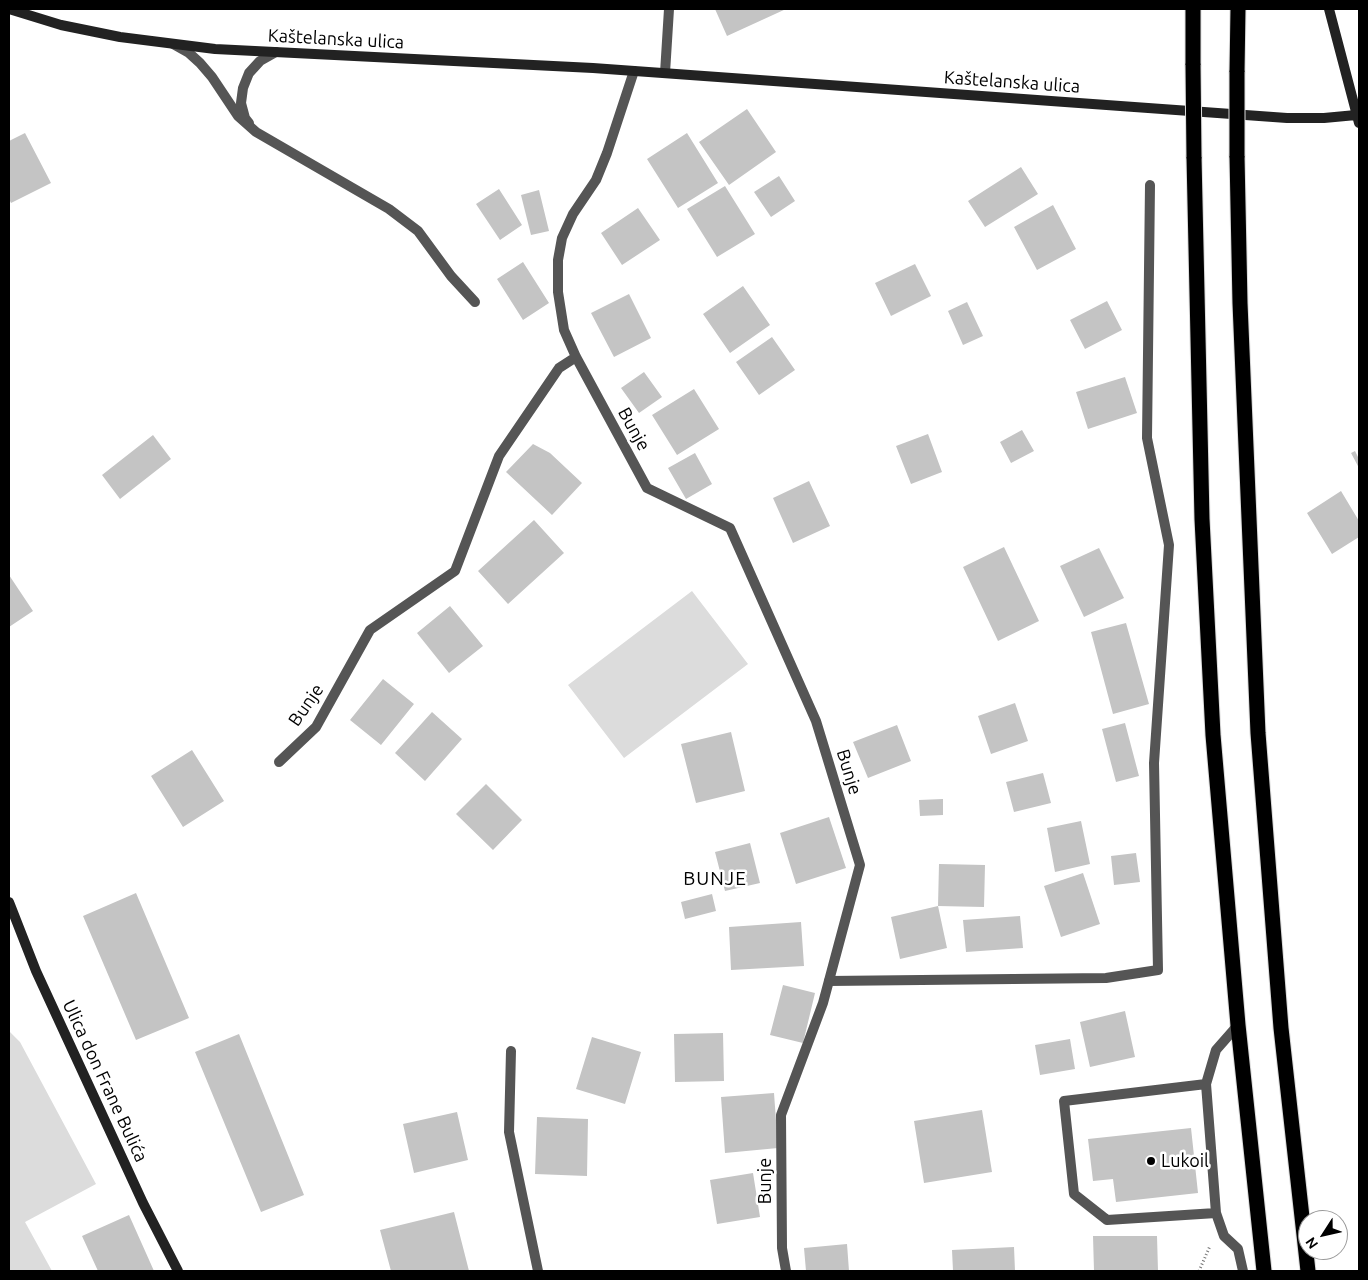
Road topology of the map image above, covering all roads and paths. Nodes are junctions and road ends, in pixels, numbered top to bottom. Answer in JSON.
{"nodes":[{"id":1,"x":9,"y":9,"type":"edge"},
{"id":2,"x":670,"y":9,"type":"edge"},
{"id":3,"x":1193,"y":9,"type":"edge"},
{"id":4,"x":1238,"y":9,"type":"edge"},
{"id":5,"x":1329,"y":9,"type":"edge"},
{"id":6,"x":173,"y":44,"type":"junction"},
{"id":7,"x":276,"y":52,"type":"junction"},
{"id":8,"x":634,"y":71,"type":"junction"},
{"id":9,"x":665,"y":73,"type":"junction"},
{"id":10,"x":1358,"y":119,"type":"edge"},
{"id":11,"x":256,"y":132,"type":"junction"},
{"id":12,"x":1150,"y":185,"type":"dead end"},
{"id":13,"x":475,"y":302,"type":"dead end"},
{"id":14,"x":576,"y":357,"type":"junction"},
{"id":15,"x":279,"y":762,"type":"dead end"},
{"id":16,"x":9,"y":902,"type":"edge"},
{"id":17,"x":829,"y":981,"type":"junction"},
{"id":18,"x":1238,"y":1025,"type":"junction"},
{"id":19,"x":511,"y":1050,"type":"dead end"},
{"id":20,"x":1206,"y":1084,"type":"junction"},
{"id":21,"x":1216,"y":1213,"type":"junction"},
{"id":22,"x":178,"y":1271,"type":"edge"},
{"id":23,"x":538,"y":1271,"type":"edge"},
{"id":24,"x":786,"y":1271,"type":"edge"},
{"id":25,"x":1243,"y":1271,"type":"edge"},
{"id":26,"x":1264,"y":1271,"type":"edge"},
{"id":27,"x":1308,"y":1271,"type":"edge"}],
"edges":[{"from":1,"to":6,"type":"street","name":"Kaštelanska ulica"},
{"from":2,"to":9,"type":"street"},
{"from":3,"to":18,"type":"highway","bridge":true},
{"from":4,"to":27,"type":"highway","bridge":true},
{"from":5,"to":10,"type":"street"},
{"from":6,"to":7,"type":"street","name":"Kaštelanska ulica"},
{"from":6,"to":11,"type":"street"},
{"from":7,"to":8,"type":"street","name":"Kaštelanska ulica"},
{"from":7,"to":11,"type":"street"},
{"from":8,"to":9,"type":"street","name":"Kaštelanska ulica"},
{"from":8,"to":14,"type":"street","name":"Bunje"},
{"from":9,"to":10,"type":"street","name":"Kaštelanska ulica"},
{"from":11,"to":13,"type":"street"},
{"from":12,"to":17,"type":"street"},
{"from":14,"to":15,"type":"street","name":"Bunje"},
{"from":14,"to":17,"type":"street","name":"Bunje"},
{"from":16,"to":22,"type":"street","name":"Ulica don Frane Bulića"},
{"from":17,"to":24,"type":"street","name":"Bunje"},
{"from":18,"to":20,"type":"street"},
{"from":18,"to":26,"type":"highway"},
{"from":19,"to":23,"type":"street"},
{"from":20,"to":21,"type":"street"},
{"from":20,"to":21,"type":"street"},
{"from":21,"to":25,"type":"street"}]}
